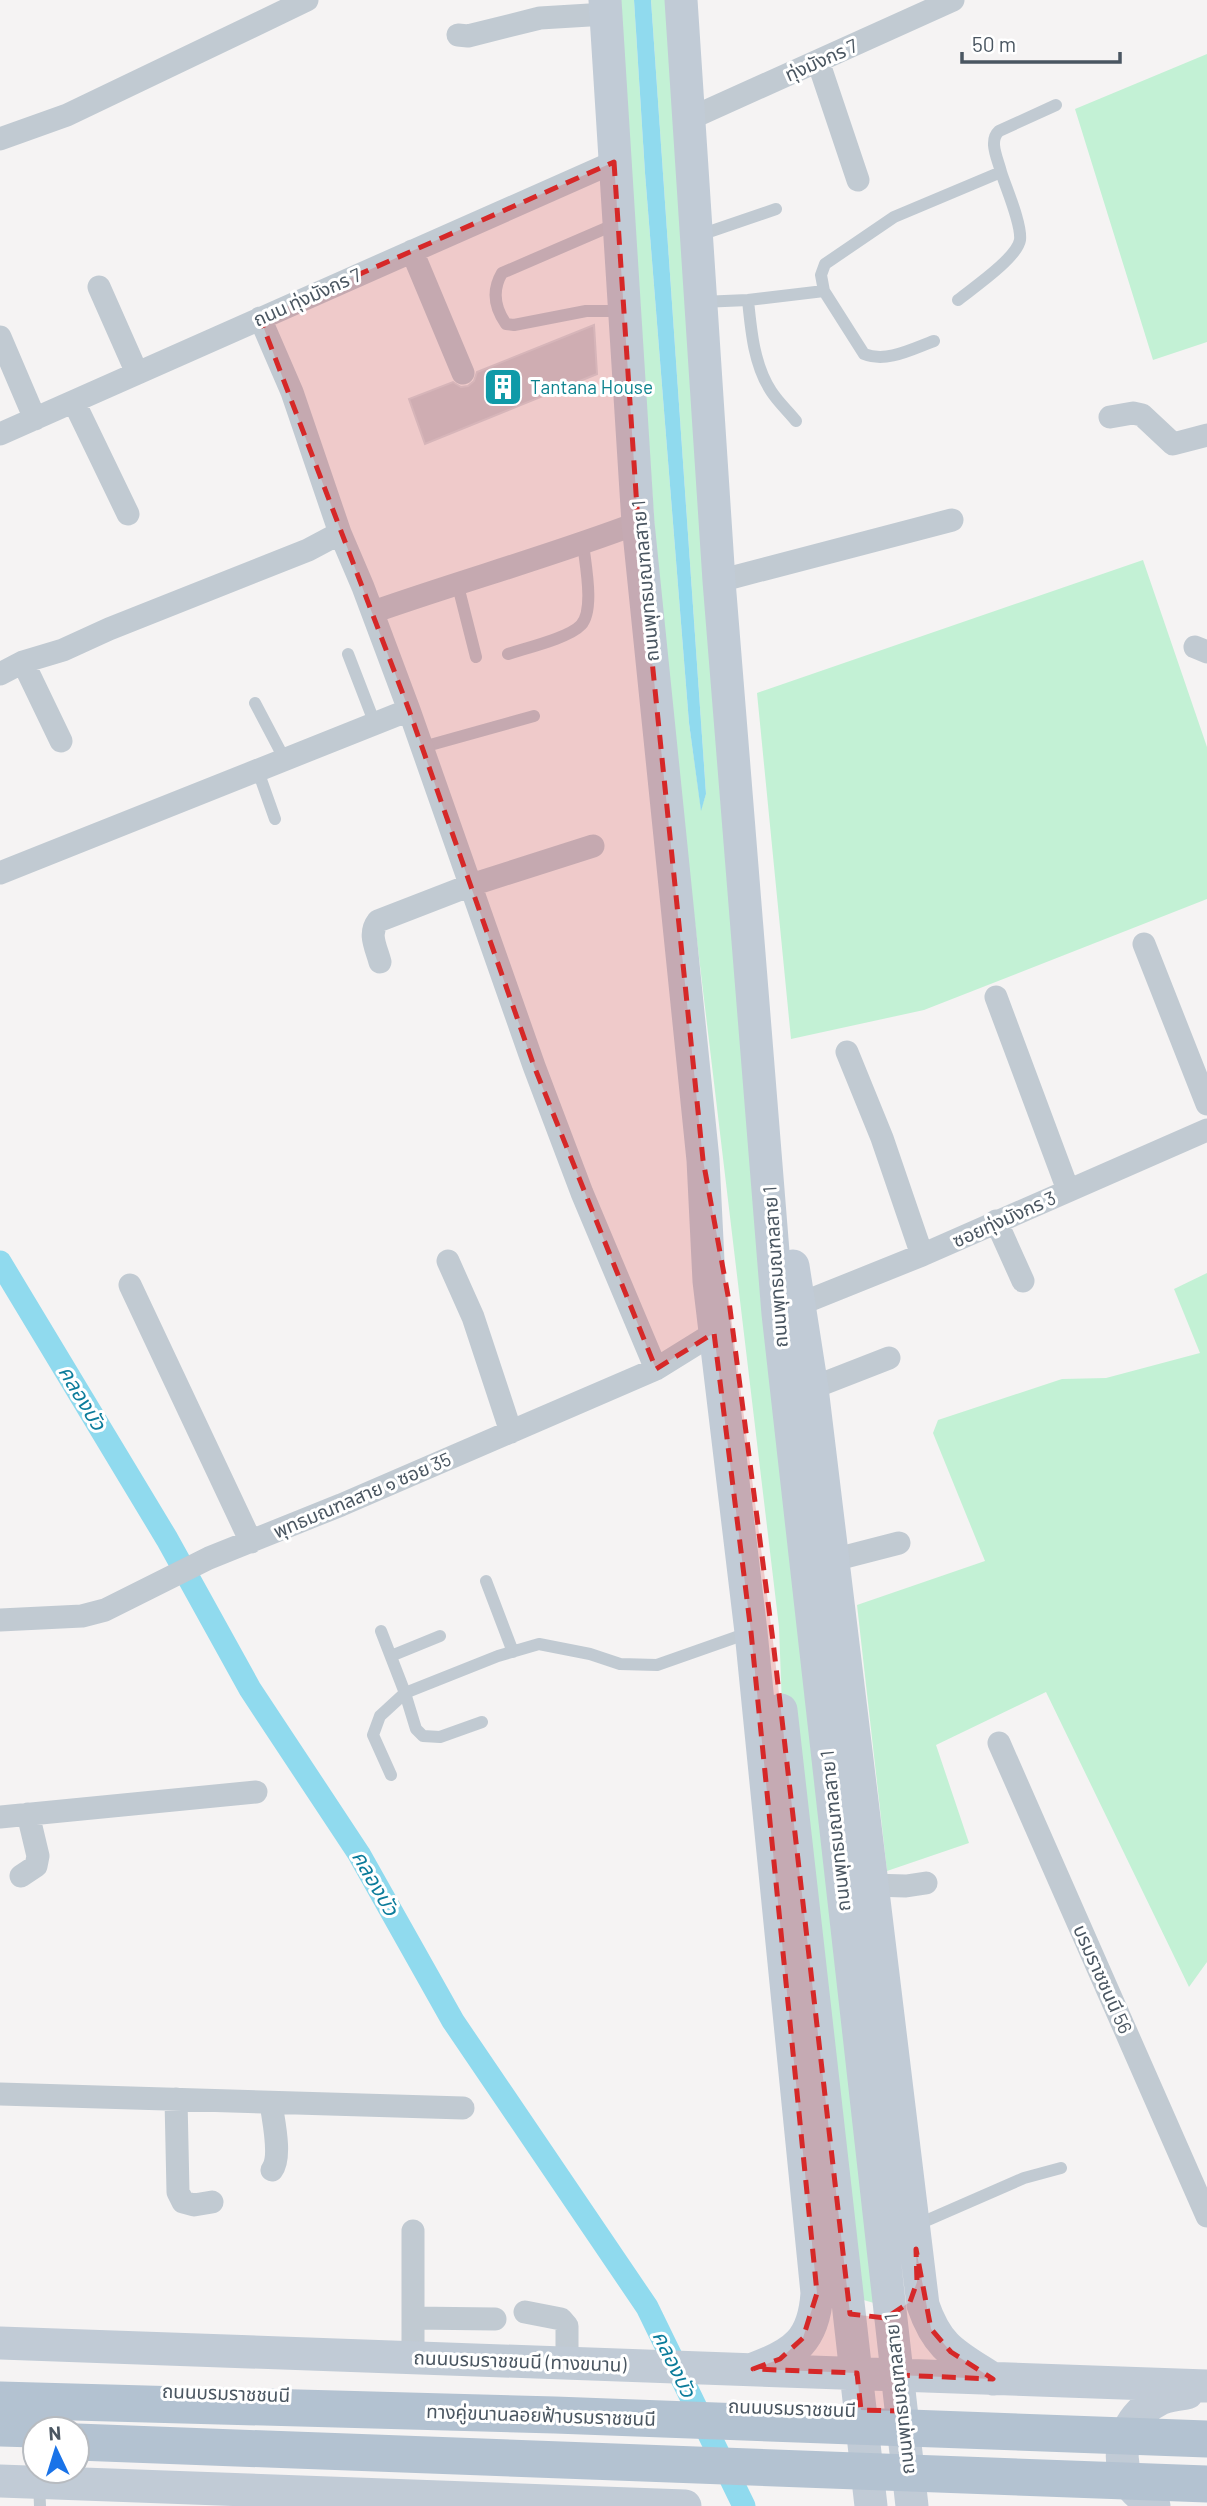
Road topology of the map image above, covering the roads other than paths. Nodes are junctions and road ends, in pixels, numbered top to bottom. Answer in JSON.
{"nodes":[{"id":1,"x":307,"y":0,"type":"edge"},
{"id":2,"x":681,"y":0,"type":"edge"},
{"id":3,"x":953,"y":0,"type":"edge"},
{"id":4,"x":606,"y":7,"type":"edge"},
{"id":5,"x":458,"y":35,"type":"dead end"},
{"id":6,"x":818,"y":61,"type":"junction"},
{"id":7,"x":1056,"y":105,"type":"dead end"},
{"id":8,"x":689,"y":119,"type":"junction"},
{"id":9,"x":0,"y":139,"type":"edge"},
{"id":10,"x":614,"y":162,"type":"junction"},
{"id":11,"x":1001,"y":172,"type":"junction"},
{"id":12,"x":858,"y":180,"type":"dead end"},
{"id":13,"x":776,"y":209,"type":"dead end"},
{"id":14,"x":619,"y":223,"type":"junction"},
{"id":15,"x":696,"y":236,"type":"junction"},
{"id":16,"x":412,"y":251,"type":"junction"},
{"id":17,"x":99,"y":287,"type":"dead end"},
{"id":18,"x":824,"y":291,"type":"junction"},
{"id":19,"x":748,"y":300,"type":"junction"},
{"id":20,"x":958,"y":300,"type":"dead end"},
{"id":21,"x":701,"y":302,"type":"junction"},
{"id":22,"x":625,"y":311,"type":"junction"},
{"id":23,"x":260,"y":318,"type":"junction"},
{"id":24,"x":0,"y":337,"type":"edge"},
{"id":25,"x":934,"y":341,"type":"dead end"},
{"id":26,"x":137,"y":373,"type":"junction"},
{"id":27,"x":463,"y":373,"type":"dead end"},
{"id":28,"x":74,"y":402,"type":"junction"},
{"id":29,"x":1110,"y":417,"type":"dead end"},
{"id":30,"x":34,"y":419,"type":"junction"},
{"id":31,"x":796,"y":421,"type":"dead end"},
{"id":32,"x":0,"y":434,"type":"edge"},
{"id":33,"x":1207,"y":435,"type":"edge"},
{"id":34,"x":128,"y":514,"type":"dead end"},
{"id":35,"x":952,"y":520,"type":"dead end"},
{"id":36,"x":639,"y":523,"type":"junction"},
{"id":37,"x":340,"y":533,"type":"junction"},
{"id":38,"x":583,"y":543,"type":"junction"},
{"id":39,"x":719,"y":581,"type":"junction"},
{"id":40,"x":457,"y":582,"type":"junction"},
{"id":41,"x":373,"y":612,"type":"junction"},
{"id":42,"x":348,"y":654,"type":"dead end"},
{"id":43,"x":508,"y":654,"type":"dead end"},
{"id":44,"x":476,"y":657,"type":"dead end"},
{"id":45,"x":23,"y":662,"type":"junction"},
{"id":46,"x":0,"y":674,"type":"edge"},
{"id":47,"x":255,"y":703,"type":"dead end"},
{"id":48,"x":409,"y":710,"type":"junction"},
{"id":49,"x":534,"y":716,"type":"dead end"},
{"id":50,"x":375,"y":724,"type":"junction"},
{"id":51,"x":61,"y":741,"type":"dead end"},
{"id":52,"x":423,"y":747,"type":"junction"},
{"id":53,"x":285,"y":760,"type":"junction"},
{"id":54,"x":258,"y":771,"type":"junction"},
{"id":55,"x":275,"y":819,"type":"dead end"},
{"id":56,"x":593,"y":846,"type":"dead end"},
{"id":57,"x":0,"y":873,"type":"edge"},
{"id":58,"x":471,"y":885,"type":"junction"},
{"id":59,"x":1144,"y":944,"type":"dead end"},
{"id":60,"x":380,"y":962,"type":"dead end"},
{"id":61,"x":996,"y":997,"type":"dead end"},
{"id":62,"x":847,"y":1052,"type":"dead end"},
{"id":63,"x":1207,"y":1104,"type":"edge"},
{"id":64,"x":1207,"y":1130,"type":"edge"},
{"id":65,"x":766,"y":1154,"type":"junction"},
{"id":66,"x":702,"y":1160,"type":"junction"},
{"id":67,"x":1068,"y":1190,"type":"junction"},
{"id":68,"x":996,"y":1222,"type":"junction"},
{"id":69,"x":922,"y":1255,"type":"junction"},
{"id":70,"x":448,"y":1261,"type":"dead end"},
{"id":71,"x":1023,"y":1281,"type":"dead end"},
{"id":72,"x":130,"y":1285,"type":"dead end"},
{"id":73,"x":800,"y":1304,"type":"junction"},
{"id":74,"x":714,"y":1333,"type":"junction"},
{"id":75,"x":889,"y":1358,"type":"dead end"},
{"id":76,"x":656,"y":1369,"type":"junction"},
{"id":77,"x":811,"y":1388,"type":"junction"},
{"id":78,"x":511,"y":1432,"type":"junction"},
{"id":79,"x":251,"y":1542,"type":"junction"},
{"id":80,"x":899,"y":1543,"type":"dead end"},
{"id":81,"x":833,"y":1560,"type":"junction"},
{"id":82,"x":486,"y":1581,"type":"dead end"},
{"id":83,"x":0,"y":1620,"type":"edge"},
{"id":84,"x":381,"y":1631,"type":"dead end"},
{"id":85,"x":440,"y":1636,"type":"dead end"},
{"id":86,"x":762,"y":1637,"type":"junction"},
{"id":87,"x":513,"y":1652,"type":"junction"},
{"id":88,"x":391,"y":1656,"type":"junction"},
{"id":89,"x":405,"y":1693,"type":"junction"},
{"id":90,"x":482,"y":1722,"type":"dead end"},
{"id":91,"x":999,"y":1742,"type":"dead end"},
{"id":92,"x":391,"y":1775,"type":"dead end"},
{"id":93,"x":256,"y":1792,"type":"dead end"},
{"id":94,"x":28,"y":1814,"type":"junction"},
{"id":95,"x":0,"y":1816,"type":"edge"},
{"id":96,"x":21,"y":1876,"type":"dead end"},
{"id":97,"x":926,"y":1883,"type":"dead end"},
{"id":98,"x":871,"y":1885,"type":"junction"},
{"id":99,"x":0,"y":2094,"type":"edge"},
{"id":100,"x":176,"y":2099,"type":"junction"},
{"id":101,"x":271,"y":2102,"type":"junction"},
{"id":102,"x":463,"y":2108,"type":"dead end"},
{"id":103,"x":1061,"y":2168,"type":"dead end"},
{"id":104,"x":272,"y":2170,"type":"dead end"},
{"id":105,"x":212,"y":2202,"type":"dead end"},
{"id":106,"x":1207,"y":2216,"type":"edge"},
{"id":107,"x":412,"y":2231,"type":"dead end"},
{"id":108,"x":915,"y":2237,"type":"junction"},
{"id":109,"x":814,"y":2256,"type":"junction"},
{"id":110,"x":525,"y":2312,"type":"dead end"},
{"id":111,"x":413,"y":2318,"type":"junction"},
{"id":112,"x":495,"y":2319,"type":"dead end"},
{"id":113,"x":0,"y":2343,"type":"edge"},
{"id":114,"x":413,"y":2358,"type":"junction"},
{"id":115,"x":567,"y":2363,"type":"junction"},
{"id":116,"x":753,"y":2369,"type":"junction"},
{"id":117,"x":993,"y":2379,"type":"junction"},
{"id":118,"x":0,"y":2385,"type":"edge"},
{"id":119,"x":1207,"y":2386,"type":"edge"},
{"id":120,"x":0,"y":2393,"type":"edge"},
{"id":121,"x":1207,"y":2394,"type":"edge"},
{"id":122,"x":0,"y":2400,"type":"edge"},
{"id":123,"x":43,"y":2415,"type":"edge"},
{"id":124,"x":51,"y":2415,"type":"edge"},
{"id":125,"x":1207,"y":2422,"type":"edge"},
{"id":126,"x":0,"y":2428,"type":"edge"},
{"id":127,"x":91,"y":2428,"type":"edge"},
{"id":128,"x":91,"y":2428,"type":"edge"},
{"id":129,"x":91,"y":2429,"type":"edge"},
{"id":130,"x":21,"y":2430,"type":"edge"},
{"id":131,"x":21,"y":2433,"type":"edge"},
{"id":132,"x":0,"y":2437,"type":"edge"},
{"id":133,"x":21,"y":2439,"type":"edge"},
{"id":134,"x":1207,"y":2439,"type":"edge"},
{"id":135,"x":1207,"y":2469,"type":"edge"},
{"id":136,"x":0,"y":2481,"type":"edge"},
{"id":137,"x":1207,"y":2484,"type":"edge"},
{"id":138,"x":39,"y":2494,"type":"edge"},
{"id":139,"x":685,"y":2506,"type":"edge"},
{"id":140,"x":871,"y":2506,"type":"edge"},
{"id":141,"x":912,"y":2506,"type":"edge"},
{"id":142,"x":1154,"y":2506,"type":"edge"}],
"edges":[{"from":1,"to":9,"type":"street"},
{"from":2,"to":8,"type":"main road","name":"ถนนพุทธมณฑลสาย 1"},
{"from":3,"to":6,"type":"street","name":"ทุ่งมังกร 7"},
{"from":4,"to":5,"type":"street"},
{"from":4,"to":10,"type":"main road","name":"ถนนพุทธมณฑลสาย 1"},
{"from":6,"to":8,"type":"street","name":"ทุ่งมังกร 7"},
{"from":6,"to":12,"type":"street"},
{"from":7,"to":11,"type":"lane"},
{"from":8,"to":15,"type":"main road","name":"ถนนพุทธมณฑลสาย 1"},
{"from":10,"to":14,"type":"main road","name":"ถนนพุทธมณฑลสาย 1"},
{"from":10,"to":16,"type":"street","name":"ถนน ทุ่งมังกร 7"},
{"from":11,"to":18,"type":"lane"},
{"from":11,"to":20,"type":"lane"},
{"from":13,"to":15,"type":"lane"},
{"from":14,"to":22,"type":"main road","name":"ถนนพุทธมณฑลสาย 1"},
{"from":14,"to":22,"type":"lane"},
{"from":15,"to":21,"type":"main road","name":"ถนนพุทธมณฑลสาย 1"},
{"from":16,"to":23,"type":"street","name":"ถนน ทุ่งมังกร 7"},
{"from":16,"to":27,"type":"street"},
{"from":17,"to":26,"type":"street"},
{"from":18,"to":19,"type":"lane"},
{"from":18,"to":25,"type":"lane"},
{"from":19,"to":21,"type":"lane"},
{"from":19,"to":31,"type":"lane"},
{"from":21,"to":39,"type":"main road","name":"ถนนพุทธมณฑลสาย 1"},
{"from":22,"to":36,"type":"main road","name":"ถนนพุทธมณฑลสาย 1"},
{"from":23,"to":26,"type":"street","name":"ถนน ทุ่งมังกร 7"},
{"from":23,"to":37,"type":"street"},
{"from":24,"to":30,"type":"street"},
{"from":26,"to":28,"type":"street","name":"ถนน ทุ่งมังกร 7"},
{"from":28,"to":30,"type":"street","name":"ถนน ทุ่งมังกร 7"},
{"from":28,"to":34,"type":"street"},
{"from":29,"to":33,"type":"street"},
{"from":30,"to":32,"type":"street","name":"ถนน ทุ่งมังกร 7"},
{"from":35,"to":39,"type":"street"},
{"from":36,"to":38,"type":"street"},
{"from":36,"to":66,"type":"main road","name":"ถนนพุทธมณฑลสาย 1"},
{"from":37,"to":41,"type":"street"},
{"from":37,"to":45,"type":"street"},
{"from":38,"to":40,"type":"street"},
{"from":38,"to":43,"type":"lane"},
{"from":39,"to":65,"type":"main road","name":"ถนนพุทธมณฑลสาย 1"},
{"from":40,"to":41,"type":"street"},
{"from":40,"to":44,"type":"lane"},
{"from":41,"to":48,"type":"street"},
{"from":42,"to":50,"type":"lane"},
{"from":45,"to":46,"type":"street"},
{"from":45,"to":51,"type":"street"},
{"from":47,"to":53,"type":"lane"},
{"from":48,"to":50,"type":"street"},
{"from":48,"to":52,"type":"street"},
{"from":49,"to":52,"type":"lane"},
{"from":50,"to":53,"type":"street"},
{"from":52,"to":58,"type":"street"},
{"from":53,"to":54,"type":"street"},
{"from":54,"to":55,"type":"lane"},
{"from":54,"to":57,"type":"street"},
{"from":56,"to":58,"type":"street"},
{"from":58,"to":60,"type":"street"},
{"from":58,"to":76,"type":"street"},
{"from":59,"to":63,"type":"street"},
{"from":61,"to":67,"type":"street"},
{"from":62,"to":69,"type":"street"},
{"from":64,"to":67,"type":"street","name":"ซอยทุ่งมังกร 3"},
{"from":65,"to":73,"type":"main road","name":"ถนนพุทธมณฑลสาย 1"},
{"from":65,"to":141,"type":"main road","name":"ถนนพุทธมณฑลสาย 1"},
{"from":66,"to":74,"type":"main road","name":"ถนนพุทธมณฑลสาย 1"},
{"from":66,"to":86,"type":"main road","name":"ถนนพุทธมณฑลสาย 1"},
{"from":67,"to":68,"type":"street","name":"ซอยทุ่งมังกร 3"},
{"from":68,"to":69,"type":"street","name":"ซอยทุ่งมังกร 3"},
{"from":68,"to":71,"type":"street"},
{"from":69,"to":73,"type":"street","name":"ซอยทุ่งมังกร 3"},
{"from":70,"to":78,"type":"street"},
{"from":72,"to":79,"type":"street"},
{"from":73,"to":77,"type":"main road","name":"ถนนพุทธมณฑลสาย 1"},
{"from":74,"to":76,"type":"street","name":"พุทธมณฑลสาย ๑ ซอย 35"},
{"from":74,"to":86,"type":"main road","name":"ถนนพุทธมณฑลสาย 1"},
{"from":75,"to":77,"type":"street"},
{"from":76,"to":78,"type":"street","name":"พุทธมณฑลสาย ๑ ซอย 35"},
{"from":77,"to":81,"type":"main road","name":"ถนนพุทธมณฑลสาย 1"},
{"from":78,"to":79,"type":"street","name":"พุทธมณฑลสาย ๑ ซอย 35"},
{"from":79,"to":83,"type":"street","name":"พุทธมณฑลสาย ๑ ซอย 35"},
{"from":80,"to":81,"type":"street"},
{"from":81,"to":98,"type":"main road","name":"ถนนพุทธมณฑลสาย 1"},
{"from":82,"to":87,"type":"lane"},
{"from":84,"to":88,"type":"lane"},
{"from":85,"to":88,"type":"lane"},
{"from":86,"to":87,"type":"lane"},
{"from":86,"to":109,"type":"main road","name":"ถนนพุทธมณฑลสาย 1"},
{"from":86,"to":140,"type":"main road","name":"ถนนพุทธมณฑลสาย 1"},
{"from":87,"to":89,"type":"lane"},
{"from":88,"to":89,"type":"lane"},
{"from":89,"to":90,"type":"lane"},
{"from":89,"to":92,"type":"lane"},
{"from":91,"to":106,"type":"street","name":"บรมราชชนนี 56"},
{"from":93,"to":94,"type":"street"},
{"from":94,"to":95,"type":"street"},
{"from":94,"to":96,"type":"street"},
{"from":97,"to":98,"type":"street"},
{"from":98,"to":108,"type":"main road","name":"ถนนพุทธมณฑลสาย 1"},
{"from":99,"to":100,"type":"street"},
{"from":100,"to":101,"type":"street"},
{"from":100,"to":105,"type":"street"},
{"from":101,"to":102,"type":"street"},
{"from":101,"to":104,"type":"street"},
{"from":103,"to":108,"type":"lane"},
{"from":107,"to":111,"type":"street"},
{"from":108,"to":109,"type":"main road"},
{"from":108,"to":117,"type":"main road","name":"ถนนพุทธมณฑลสาย 1"},
{"from":109,"to":116,"type":"main road","name":"ถนนพุทธมณฑลสาย 1"},
{"from":110,"to":115,"type":"street"},
{"from":111,"to":112,"type":"street"},
{"from":111,"to":114,"type":"street"},
{"from":113,"to":114,"type":"main road","name":"ถนนบรมราชชนนี (ทางขนาน)"},
{"from":114,"to":115,"type":"main road","name":"ถนนบรมราชชนนี (ทางขนาน)"},
{"from":115,"to":116,"type":"main road","name":"ถนนบรมราชชนนี (ทางขนาน)"},
{"from":116,"to":117,"type":"main road","name":"ถนนบรมราชชนนี (ทางขนาน)"},
{"from":117,"to":119,"type":"main road","name":"ถนนบรมราชชนนี (ทางขนาน)"},
{"from":118,"to":125,"type":"main road","name":"ถนนบรมราชชนนี"},
{"from":120,"to":124,"type":"main road"},
{"from":121,"to":142,"type":"main road"},
{"from":122,"to":123,"type":"main road","name":"ทางคู่ขนานลอยฟ้าบรมราชชนนี"},
{"from":126,"to":130,"type":"main road"},
{"from":127,"to":134,"type":"main road","name":"ทางคู่ขนานลอยฟ้าบรมราชชนนี"},
{"from":128,"to":135,"type":"main road","name":"ทางคู่ขนานลอยฟ้าบรมราชชนนี"},
{"from":129,"to":137,"type":"main road"},
{"from":131,"to":132,"type":"main road"},
{"from":132,"to":133,"type":"main road"},
{"from":136,"to":138,"type":"main road"},
{"from":138,"to":139,"type":"main road"}]}
